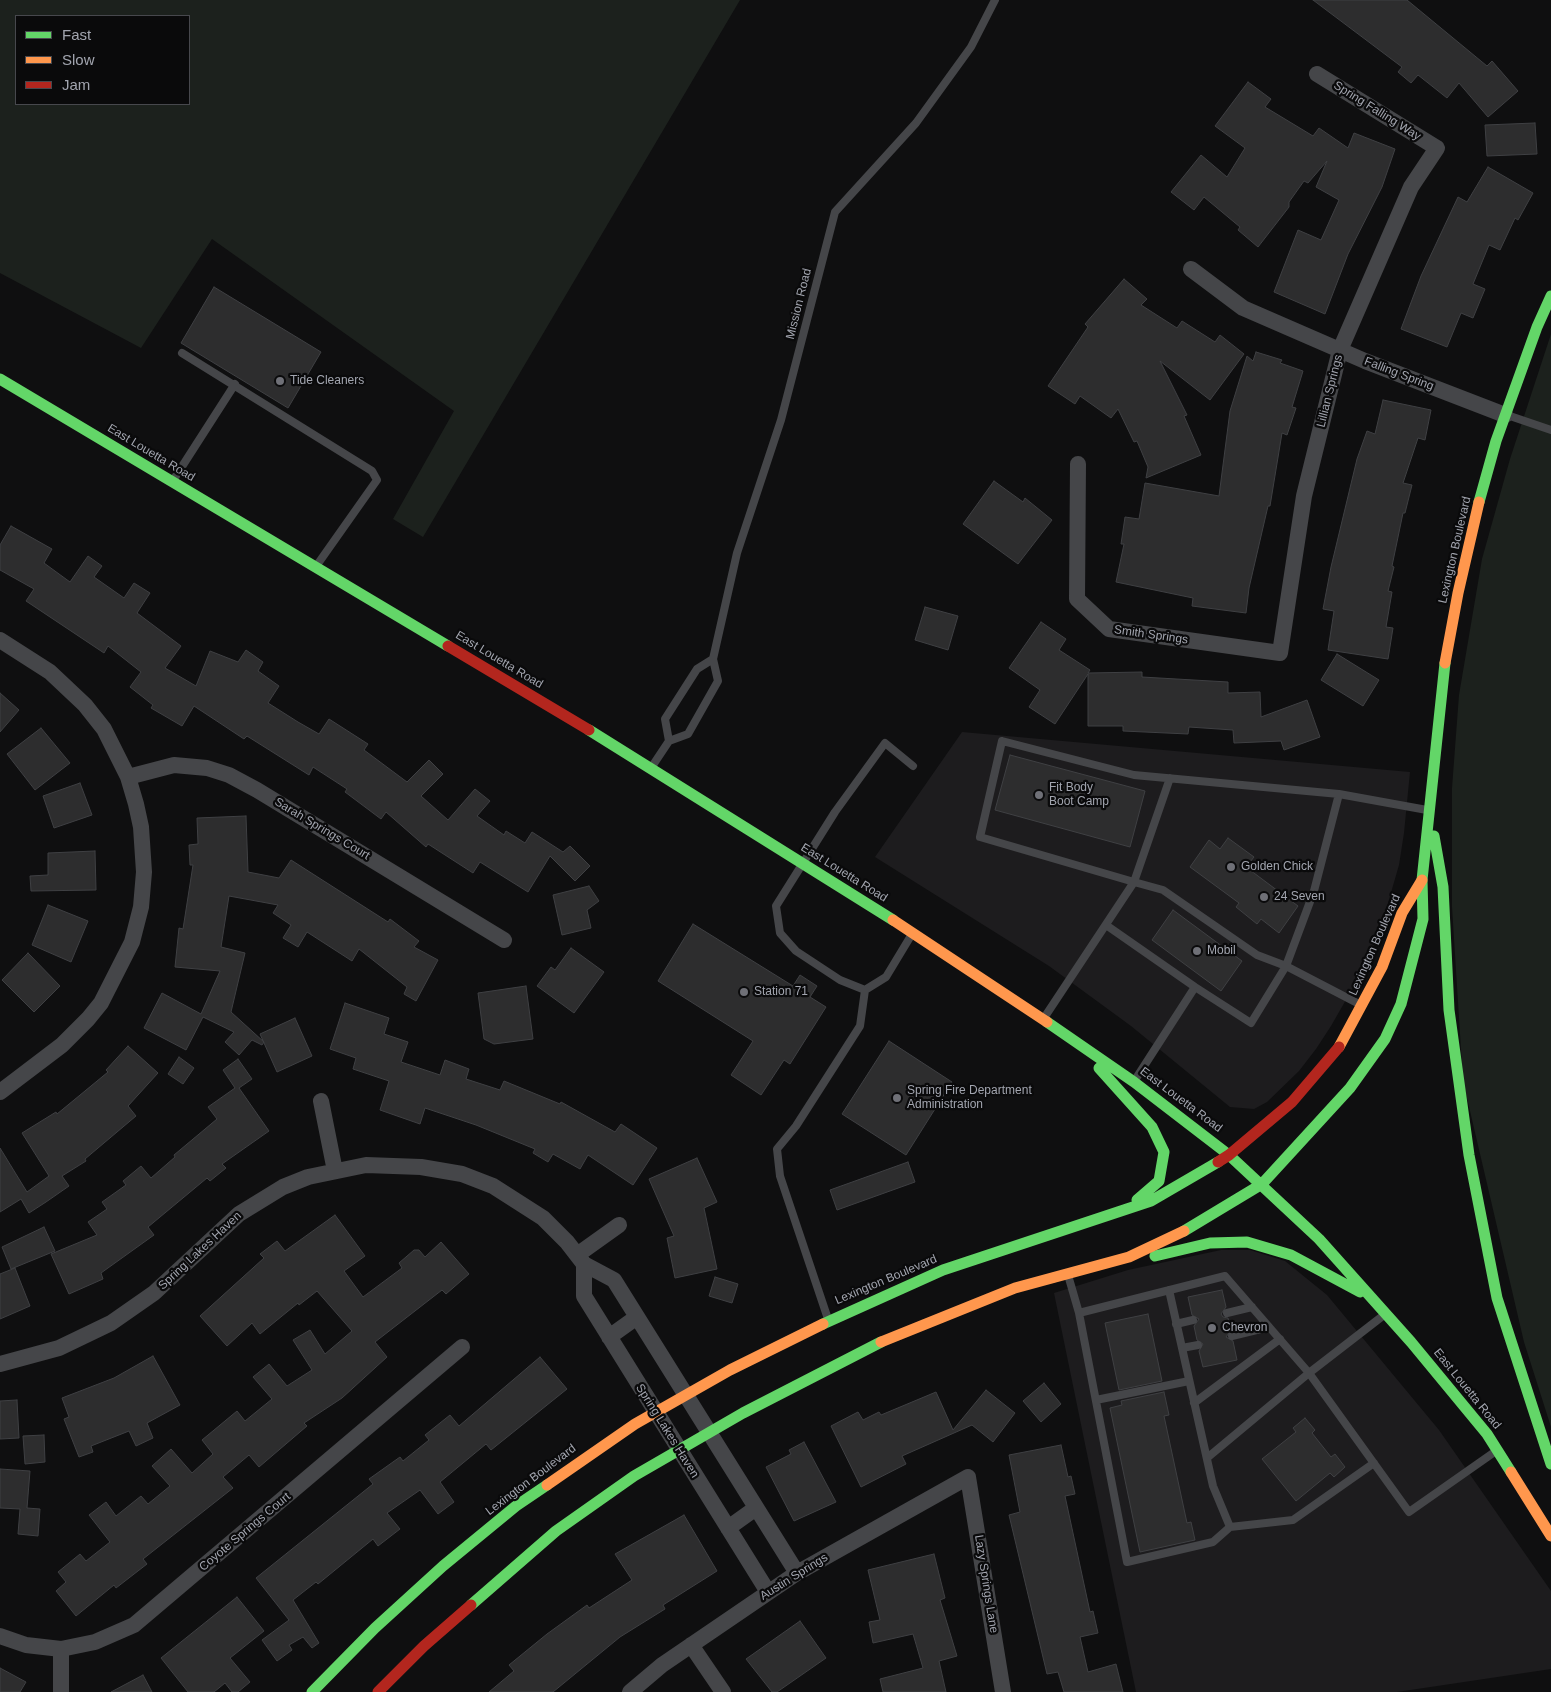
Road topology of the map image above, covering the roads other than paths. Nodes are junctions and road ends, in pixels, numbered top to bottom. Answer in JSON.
{"nodes":[{"id":1,"x":995,"y":0,"type":"edge"},
{"id":2,"x":1317,"y":74,"type":"dead end"},
{"id":3,"x":1437,"y":148,"type":"joint"},
{"id":4,"x":1191,"y":269,"type":"dead end"},
{"id":5,"x":1551,"y":296,"type":"edge"},
{"id":6,"x":1340,"y":350,"type":"junction"},
{"id":7,"x":182,"y":353,"type":"dead end"},
{"id":8,"x":0,"y":379,"type":"edge"},
{"id":9,"x":235,"y":384,"type":"junction"},
{"id":10,"x":1505,"y":415,"type":"junction"},
{"id":11,"x":1551,"y":430,"type":"edge"},
{"id":12,"x":1078,"y":464,"type":"dead end"},
{"id":13,"x":172,"y":482,"type":"junction"},
{"id":14,"x":316,"y":567,"type":"junction"},
{"id":15,"x":0,"y":640,"type":"edge"},
{"id":16,"x":1280,"y":653,"type":"joint"},
{"id":17,"x":713,"y":658,"type":"junction"},
{"id":18,"x":669,"y":741,"type":"junction"},
{"id":19,"x":914,"y":766,"type":"dead end"},
{"id":20,"x":652,"y":767,"type":"junction"},
{"id":21,"x":128,"y":777,"type":"junction"},
{"id":22,"x":1170,"y":778,"type":"junction"},
{"id":23,"x":1339,"y":794,"type":"junction"},
{"id":24,"x":1429,"y":811,"type":"junction"},
{"id":25,"x":802,"y":862,"type":"junction"},
{"id":26,"x":1422,"y":880,"type":"junction"},
{"id":27,"x":1134,"y":882,"type":"junction"},
{"id":28,"x":1106,"y":925,"type":"junction"},
{"id":29,"x":913,"y":933,"type":"junction"},
{"id":30,"x":504,"y":940,"type":"dead end"},
{"id":31,"x":1286,"y":966,"type":"junction"},
{"id":32,"x":1195,"y":987,"type":"junction"},
{"id":33,"x":865,"y":990,"type":"junction"},
{"id":34,"x":1363,"y":1006,"type":"junction"},
{"id":35,"x":1044,"y":1018,"type":"junction"},
{"id":36,"x":1072,"y":1038,"type":"junction"},
{"id":37,"x":1134,"y":1082,"type":"junction"},
{"id":38,"x":0,"y":1092,"type":"edge"},
{"id":39,"x":321,"y":1101,"type":"dead end"},
{"id":40,"x":1229,"y":1154,"type":"junction"},
{"id":41,"x":335,"y":1171,"type":"junction"},
{"id":42,"x":1262,"y":1184,"type":"junction"},
{"id":43,"x":1116,"y":1214,"type":"junction"},
{"id":44,"x":619,"y":1224,"type":"dead end"},
{"id":45,"x":1129,"y":1257,"type":"junction"},
{"id":46,"x":581,"y":1260,"type":"junction"},
{"id":47,"x":1067,"y":1274,"type":"junction"},
{"id":48,"x":1169,"y":1290,"type":"junction"},
{"id":49,"x":1372,"y":1298,"type":"junction"},
{"id":50,"x":1252,"y":1307,"type":"junction"},
{"id":51,"x":1079,"y":1313,"type":"junction"},
{"id":52,"x":1227,"y":1313,"type":"dead end"},
{"id":53,"x":1385,"y":1314,"type":"junction"},
{"id":54,"x":637,"y":1317,"type":"junction"},
{"id":55,"x":828,"y":1320,"type":"junction"},
{"id":56,"x":1193,"y":1320,"type":"dead end"},
{"id":57,"x":1176,"y":1324,"type":"junction"},
{"id":58,"x":1269,"y":1327,"type":"junction"},
{"id":59,"x":1232,"y":1336,"type":"dead end"},
{"id":60,"x":609,"y":1337,"type":"junction"},
{"id":61,"x":1280,"y":1339,"type":"junction"},
{"id":62,"x":1198,"y":1345,"type":"dead end"},
{"id":63,"x":462,"y":1347,"type":"dead end"},
{"id":64,"x":1182,"y":1348,"type":"junction"},
{"id":65,"x":0,"y":1364,"type":"edge"},
{"id":66,"x":1309,"y":1373,"type":"junction"},
{"id":67,"x":1189,"y":1381,"type":"junction"},
{"id":68,"x":686,"y":1394,"type":"junction"},
{"id":69,"x":1096,"y":1400,"type":"junction"},
{"id":70,"x":1194,"y":1403,"type":"junction"},
{"id":71,"x":656,"y":1412,"type":"junction"},
{"id":72,"x":709,"y":1433,"type":"junction"},
{"id":73,"x":679,"y":1450,"type":"junction"},
{"id":74,"x":1498,"y":1450,"type":"junction"},
{"id":75,"x":1207,"y":1458,"type":"junction"},
{"id":76,"x":1374,"y":1463,"type":"junction"},
{"id":77,"x":1551,"y":1464,"type":"edge"},
{"id":78,"x":968,"y":1477,"type":"joint"},
{"id":79,"x":756,"y":1508,"type":"junction"},
{"id":80,"x":1230,"y":1527,"type":"junction"},
{"id":81,"x":728,"y":1528,"type":"junction"},
{"id":82,"x":1551,"y":1536,"type":"edge"},
{"id":83,"x":796,"y":1573,"type":"junction"},
{"id":84,"x":768,"y":1592,"type":"junction"},
{"id":85,"x":0,"y":1636,"type":"edge"},
{"id":86,"x":691,"y":1645,"type":"junction"},
{"id":87,"x":61,"y":1649,"type":"junction"},
{"id":88,"x":61,"y":1692,"type":"edge"},
{"id":89,"x":312,"y":1692,"type":"edge"},
{"id":90,"x":378,"y":1692,"type":"edge"},
{"id":91,"x":630,"y":1692,"type":"edge"},
{"id":92,"x":723,"y":1692,"type":"edge"},
{"id":93,"x":1003,"y":1692,"type":"edge"}],
"edges":[{"from":1,"to":17,"type":"lane","name":"Mission Road"},
{"from":2,"to":3,"type":"street","name":"Spring Falling Way"},
{"from":3,"to":6,"type":"street","name":"Lillian Springs"},
{"from":4,"to":6,"type":"street","name":"Falling Spring"},
{"from":5,"to":10,"type":"main road","name":"Lexington Boulevard"},
{"from":6,"to":10,"type":"street","name":"Falling Spring"},
{"from":6,"to":16,"type":"street","name":"Lillian Springs"},
{"from":7,"to":9,"type":"lane"},
{"from":8,"to":13,"type":"main road","name":"East Louetta Road"},
{"from":9,"to":13,"type":"lane"},
{"from":9,"to":14,"type":"lane"},
{"from":10,"to":11,"type":"lane"},
{"from":10,"to":24,"type":"main road","name":"Lexington Boulevard"},
{"from":12,"to":16,"type":"street","name":"Smith Springs"},
{"from":13,"to":14,"type":"main road","name":"East Louetta Road"},
{"from":14,"to":20,"type":"main road","name":"East Louetta Road"},
{"from":15,"to":21,"type":"street"},
{"from":17,"to":18,"type":"lane"},
{"from":17,"to":18,"type":"lane","name":"Mission Road"},
{"from":18,"to":20,"type":"lane","name":"Mission Road"},
{"from":19,"to":25,"type":"lane"},
{"from":20,"to":25,"type":"main road","name":"East Louetta Road"},
{"from":21,"to":30,"type":"street","name":"Sarah Springs Court"},
{"from":21,"to":38,"type":"street"},
{"from":22,"to":23,"type":"lane"},
{"from":22,"to":27,"type":"lane"},
{"from":22,"to":27,"type":"lane"},
{"from":23,"to":24,"type":"lane"},
{"from":23,"to":31,"type":"lane"},
{"from":24,"to":26,"type":"main road","name":"Lexington Boulevard"},
{"from":24,"to":77,"type":"main road"},
{"from":25,"to":29,"type":"main road","name":"East Louetta Road"},
{"from":25,"to":33,"type":"lane"},
{"from":26,"to":34,"type":"main road","name":"Lexington Boulevard"},
{"from":26,"to":42,"type":"main road","name":"Lexington Boulevard"},
{"from":27,"to":28,"type":"lane"},
{"from":27,"to":31,"type":"lane"},
{"from":28,"to":32,"type":"lane"},
{"from":28,"to":35,"type":"lane"},
{"from":29,"to":33,"type":"lane"},
{"from":29,"to":35,"type":"main road","name":"East Louetta Road"},
{"from":31,"to":32,"type":"lane"},
{"from":31,"to":34,"type":"lane"},
{"from":32,"to":37,"type":"lane"},
{"from":33,"to":55,"type":"lane"},
{"from":34,"to":40,"type":"main road","name":"Lexington Boulevard"},
{"from":35,"to":36,"type":"main road","name":"East Louetta Road"},
{"from":36,"to":37,"type":"main road","name":"East Louetta Road"},
{"from":36,"to":43,"type":"main road"},
{"from":37,"to":40,"type":"main road","name":"East Louetta Road"},
{"from":39,"to":41,"type":"street"},
{"from":40,"to":42,"type":"main road","name":"East Louetta Road"},
{"from":40,"to":43,"type":"main road","name":"Lexington Boulevard"},
{"from":41,"to":46,"type":"street","name":"Spring Lakes Haven"},
{"from":41,"to":65,"type":"street","name":"Spring Lakes Haven"},
{"from":42,"to":45,"type":"main road","name":"Lexington Boulevard"},
{"from":42,"to":49,"type":"main road","name":"East Louetta Road"},
{"from":43,"to":55,"type":"main road","name":"Lexington Boulevard"},
{"from":44,"to":46,"type":"street"},
{"from":45,"to":47,"type":"main road","name":"Lexington Boulevard"},
{"from":45,"to":49,"type":"main road"},
{"from":46,"to":54,"type":"street","name":"Spring Lakes Haven"},
{"from":46,"to":60,"type":"street","name":"Spring Lakes Haven"},
{"from":47,"to":51,"type":"lane"},
{"from":47,"to":72,"type":"main road","name":"Lexington Boulevard"},
{"from":48,"to":50,"type":"lane"},
{"from":48,"to":51,"type":"lane"},
{"from":48,"to":57,"type":"lane"},
{"from":49,"to":53,"type":"main road","name":"East Louetta Road"},
{"from":50,"to":52,"type":"lane"},
{"from":50,"to":58,"type":"lane"},
{"from":51,"to":69,"type":"lane"},
{"from":53,"to":66,"type":"lane"},
{"from":53,"to":74,"type":"main road","name":"East Louetta Road"},
{"from":54,"to":60,"type":"street"},
{"from":54,"to":68,"type":"street","name":"Spring Lakes Haven"},
{"from":55,"to":68,"type":"main road","name":"Lexington Boulevard"},
{"from":56,"to":57,"type":"lane"},
{"from":57,"to":64,"type":"lane"},
{"from":58,"to":59,"type":"lane"},
{"from":58,"to":61,"type":"lane"},
{"from":60,"to":71,"type":"street","name":"Spring Lakes Haven"},
{"from":61,"to":66,"type":"lane"},
{"from":61,"to":70,"type":"lane"},
{"from":62,"to":64,"type":"lane"},
{"from":63,"to":87,"type":"street","name":"Coyote Springs Court"},
{"from":64,"to":67,"type":"lane"},
{"from":66,"to":75,"type":"lane"},
{"from":66,"to":76,"type":"lane"},
{"from":67,"to":69,"type":"lane"},
{"from":67,"to":70,"type":"lane"},
{"from":68,"to":71,"type":"main road","name":"Lexington Boulevard"},
{"from":68,"to":72,"type":"street","name":"Spring Lakes Haven"},
{"from":69,"to":80,"type":"lane"},
{"from":70,"to":75,"type":"lane"},
{"from":71,"to":73,"type":"street","name":"Spring Lakes Haven"},
{"from":71,"to":89,"type":"main road","name":"Lexington Boulevard"},
{"from":72,"to":73,"type":"main road","name":"Lexington Boulevard"},
{"from":72,"to":79,"type":"street","name":"Spring Lakes Haven"},
{"from":73,"to":81,"type":"street","name":"Spring Lakes Haven"},
{"from":73,"to":90,"type":"main road","name":"Lexington Boulevard"},
{"from":74,"to":76,"type":"lane"},
{"from":74,"to":82,"type":"main road","name":"East Louetta Road"},
{"from":75,"to":80,"type":"lane"},
{"from":76,"to":80,"type":"lane"},
{"from":78,"to":83,"type":"street","name":"Austin Springs"},
{"from":78,"to":93,"type":"street","name":"Lazy Springs Lane"},
{"from":79,"to":81,"type":"street"},
{"from":79,"to":83,"type":"street","name":"Spring Lakes Haven"},
{"from":81,"to":84,"type":"street","name":"Spring Lakes Haven"},
{"from":83,"to":84,"type":"street","name":"Austin Springs"},
{"from":84,"to":86,"type":"street","name":"Austin Springs"},
{"from":85,"to":87,"type":"street","name":"Coyote Springs Court"},
{"from":86,"to":91,"type":"street","name":"Austin Springs"},
{"from":86,"to":92,"type":"street"},
{"from":87,"to":88,"type":"street"}]}
